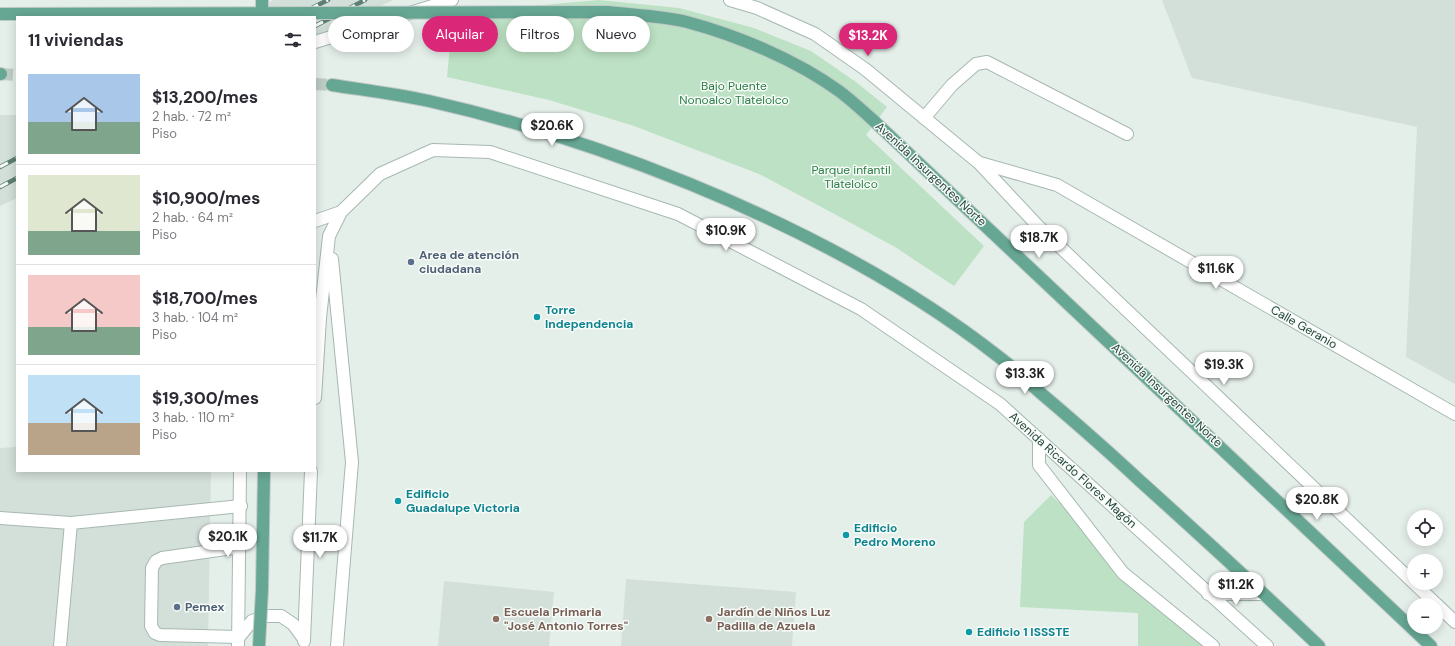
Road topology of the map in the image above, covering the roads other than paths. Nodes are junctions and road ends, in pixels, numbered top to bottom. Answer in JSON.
{"nodes":[{"id":1,"x":262,"y":0,"type":"edge"},
{"id":2,"x":452,"y":0,"type":"edge"},
{"id":3,"x":730,"y":0,"type":"edge"},
{"id":4,"x":0,"y":14,"type":"edge"},
{"id":5,"x":262,"y":16,"type":"edge"},
{"id":6,"x":316,"y":42,"type":"edge"},
{"id":7,"x":332,"y":86,"type":"tunnel mouth"},
{"id":8,"x":924,"y":118,"type":"junction"},
{"id":9,"x":1126,"y":134,"type":"dead end"},
{"id":10,"x":979,"y":163,"type":"junction"},
{"id":11,"x":341,"y":212,"type":"junction"},
{"id":12,"x":316,"y":221,"type":"edge"},
{"id":13,"x":329,"y":236,"type":"junction"},
{"id":14,"x":318,"y":316,"type":"edge"},
{"id":15,"x":316,"y":371,"type":"edge"},
{"id":16,"x":1455,"y":414,"type":"edge"},
{"id":17,"x":1038,"y":439,"type":"junction"},
{"id":18,"x":240,"y":472,"type":"edge"},
{"id":19,"x":264,"y":472,"type":"edge"},
{"id":20,"x":311,"y":472,"type":"edge"},
{"id":21,"x":241,"y":506,"type":"junction"},
{"id":22,"x":0,"y":518,"type":"edge"},
{"id":23,"x":71,"y":524,"type":"junction"},
{"id":24,"x":240,"y":547,"type":"junction"},
{"id":25,"x":1208,"y":594,"type":"junction"},
{"id":26,"x":1263,"y":594,"type":"junction"},
{"id":27,"x":1455,"y":622,"type":"edge"},
{"id":28,"x":239,"y":642,"type":"edge"},
{"id":29,"x":304,"y":643,"type":"edge"},
{"id":30,"x":60,"y":646,"type":"edge"},
{"id":31,"x":259,"y":646,"type":"edge"},
{"id":32,"x":337,"y":646,"type":"edge"},
{"id":33,"x":1213,"y":646,"type":"edge"},
{"id":34,"x":1266,"y":646,"type":"edge"},
{"id":35,"x":1320,"y":646,"type":"edge"},
{"id":36,"x":1431,"y":646,"type":"edge"}],
"edges":[{"from":1,"to":5,"type":"main road","bridge":true},
{"from":2,"to":6,"type":"street"},
{"from":3,"to":8,"type":"street"},
{"from":4,"to":36,"type":"main road","name":"Avenida Insurgentes Norte","bridge":true},
{"from":7,"to":26,"type":"main road"},
{"from":8,"to":9,"type":"street"},
{"from":8,"to":10,"type":"street"},
{"from":10,"to":16,"type":"street","name":"Calle Geranio"},
{"from":10,"to":27,"type":"street"},
{"from":11,"to":12,"type":"street"},
{"from":11,"to":13,"type":"street","name":"Avenida Ricardo Flores Magón"},
{"from":11,"to":17,"type":"street","name":"Avenida Ricardo Flores Magón"},
{"from":13,"to":14,"type":"street","name":"Avenida Ricardo Flores Magón"},
{"from":13,"to":32,"type":"street"},
{"from":14,"to":15,"type":"street","name":"Avenida Ricardo Flores Magón"},
{"from":17,"to":25,"type":"street","name":"Avenida Ricardo Flores Magón"},
{"from":17,"to":33,"type":"street"},
{"from":18,"to":21,"type":"street"},
{"from":19,"to":31,"type":"main road","bridge":true},
{"from":20,"to":29,"type":"street"},
{"from":21,"to":23,"type":"street"},
{"from":21,"to":24,"type":"street"},
{"from":22,"to":23,"type":"street"},
{"from":23,"to":30,"type":"street"},
{"from":24,"to":28,"type":"street"},
{"from":24,"to":28,"type":"street"},
{"from":25,"to":26,"type":"street"},
{"from":25,"to":34,"type":"street","name":"Avenida Ricardo Flores Magón"},
{"from":26,"to":35,"type":"main road"},
{"from":28,"to":29,"type":"street"}]}
